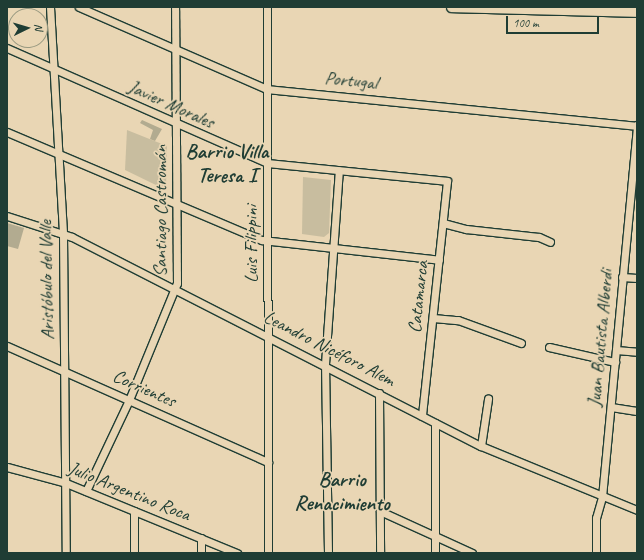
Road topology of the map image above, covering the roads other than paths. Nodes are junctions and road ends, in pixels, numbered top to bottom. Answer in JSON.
{"nodes":[{"id":1,"x":50,"y":7,"type":"edge"},
{"id":2,"x":79,"y":7,"type":"edge"},
{"id":3,"x":175,"y":7,"type":"edge"},
{"id":4,"x":267,"y":7,"type":"edge"},
{"id":5,"x":452,"y":7,"type":"edge"},
{"id":6,"x":637,"y":12,"type":"edge"},
{"id":7,"x":7,"y":48,"type":"edge"},
{"id":8,"x":176,"y":50,"type":"junction"},
{"id":9,"x":54,"y":70,"type":"junction"},
{"id":10,"x":267,"y":88,"type":"junction"},
{"id":11,"x":177,"y":125,"type":"junction"},
{"id":12,"x":637,"y":125,"type":"edge"},
{"id":13,"x":7,"y":132,"type":"edge"},
{"id":14,"x":58,"y":153,"type":"junction"},
{"id":15,"x":268,"y":163,"type":"junction"},
{"id":16,"x":339,"y":171,"type":"junction"},
{"id":17,"x":447,"y":181,"type":"joint"},
{"id":18,"x":633,"y":200,"type":"edge"},
{"id":19,"x":177,"y":203,"type":"junction"},
{"id":20,"x":7,"y":216,"type":"edge"},
{"id":21,"x":443,"y":222,"type":"junction"},
{"id":22,"x":62,"y":234,"type":"junction"},
{"id":23,"x":268,"y":241,"type":"junction"},
{"id":24,"x":550,"y":242,"type":"dead end"},
{"id":25,"x":334,"y":249,"type":"junction"},
{"id":26,"x":439,"y":260,"type":"junction"},
{"id":27,"x":622,"y":277,"type":"junction"},
{"id":28,"x":637,"y":278,"type":"edge"},
{"id":29,"x":176,"y":289,"type":"junction"},
{"id":30,"x":433,"y":318,"type":"junction"},
{"id":31,"x":269,"y":336,"type":"junction"},
{"id":32,"x":521,"y":343,"type":"dead end"},
{"id":33,"x":7,"y":346,"type":"edge"},
{"id":34,"x":549,"y":347,"type":"dead end"},
{"id":35,"x":616,"y":350,"type":"junction"},
{"id":36,"x":637,"y":352,"type":"edge"},
{"id":37,"x":615,"y":362,"type":"junction"},
{"id":38,"x":325,"y":364,"type":"junction"},
{"id":39,"x":64,"y":371,"type":"junction"},
{"id":40,"x":379,"y":393,"type":"junction"},
{"id":41,"x":488,"y":399,"type":"dead end"},
{"id":42,"x":129,"y":400,"type":"junction"},
{"id":43,"x":610,"y":407,"type":"junction"},
{"id":44,"x":637,"y":411,"type":"edge"},
{"id":45,"x":422,"y":416,"type":"junction"},
{"id":46,"x":435,"y":423,"type":"junction"},
{"id":47,"x":481,"y":446,"type":"junction"},
{"id":48,"x":268,"y":462,"type":"junction"},
{"id":49,"x":7,"y":467,"type":"edge"},
{"id":50,"x":66,"y":483,"type":"junction"},
{"id":51,"x":86,"y":491,"type":"junction"},
{"id":52,"x":602,"y":497,"type":"junction"},
{"id":53,"x":134,"y":510,"type":"junction"},
{"id":54,"x":637,"y":510,"type":"edge"},
{"id":55,"x":380,"y":511,"type":"junction"},
{"id":56,"x":435,"y":536,"type":"junction"},
{"id":57,"x":201,"y":538,"type":"junction"},
{"id":58,"x":66,"y":553,"type":"edge"},
{"id":59,"x":134,"y":553,"type":"edge"},
{"id":60,"x":201,"y":553,"type":"edge"},
{"id":61,"x":237,"y":553,"type":"edge"},
{"id":62,"x":268,"y":553,"type":"edge"},
{"id":63,"x":328,"y":553,"type":"edge"},
{"id":64,"x":380,"y":553,"type":"edge"},
{"id":65,"x":435,"y":553,"type":"edge"},
{"id":66,"x":472,"y":553,"type":"edge"},
{"id":67,"x":596,"y":553,"type":"edge"}],
"edges":[{"from":1,"to":9,"type":"street","name":"Aristóbulo del Valle"},
{"from":2,"to":8,"type":"street","name":"Portugal"},
{"from":3,"to":8,"type":"street","name":"Santiago Castromán"},
{"from":4,"to":10,"type":"street","name":"Luis Filippini"},
{"from":5,"to":6,"type":"main road"},
{"from":7,"to":9,"type":"street","name":"Javier Morales"},
{"from":8,"to":10,"type":"street","name":"Portugal"},
{"from":8,"to":11,"type":"street","name":"Santiago Castromán"},
{"from":9,"to":11,"type":"street","name":"Javier Morales"},
{"from":9,"to":14,"type":"street","name":"Aristóbulo del Valle"},
{"from":10,"to":12,"type":"street","name":"Portugal"},
{"from":10,"to":15,"type":"street","name":"Luis Filippini"},
{"from":11,"to":15,"type":"street","name":"Javier Morales"},
{"from":11,"to":19,"type":"street","name":"Santiago Castromán"},
{"from":12,"to":18,"type":"street","name":"Juan Bautista Alberdi"},
{"from":13,"to":14,"type":"street"},
{"from":14,"to":19,"type":"street"},
{"from":14,"to":22,"type":"street","name":"Aristóbulo del Valle"},
{"from":15,"to":16,"type":"street","name":"Javier Morales"},
{"from":15,"to":23,"type":"street","name":"Luis Filippini"},
{"from":16,"to":17,"type":"street","name":"Javier Morales"},
{"from":16,"to":25,"type":"street"},
{"from":17,"to":21,"type":"street","name":"Catamarca"},
{"from":18,"to":27,"type":"street","name":"Juan Bautista Alberdi"},
{"from":19,"to":23,"type":"street"},
{"from":19,"to":29,"type":"street","name":"Santiago Castromán"},
{"from":20,"to":22,"type":"street","name":"Leandro Nicéforo Alem"},
{"from":21,"to":24,"type":"street"},
{"from":21,"to":26,"type":"street","name":"Catamarca"},
{"from":22,"to":29,"type":"street","name":"Leandro Nicéforo Alem"},
{"from":22,"to":39,"type":"street","name":"Aristóbulo del Valle"},
{"from":23,"to":25,"type":"street"},
{"from":23,"to":31,"type":"street","name":"Luis Filippini"},
{"from":25,"to":26,"type":"street"},
{"from":25,"to":38,"type":"street"},
{"from":26,"to":30,"type":"street","name":"Catamarca"},
{"from":27,"to":28,"type":"street"},
{"from":27,"to":35,"type":"street","name":"Juan Bautista Alberdi"},
{"from":29,"to":31,"type":"street","name":"Leandro Nicéforo Alem"},
{"from":29,"to":42,"type":"street","name":"Santiago Castromán"},
{"from":30,"to":32,"type":"street"},
{"from":30,"to":45,"type":"street","name":"Catamarca"},
{"from":31,"to":38,"type":"street","name":"Leandro Nicéforo Alem"},
{"from":31,"to":48,"type":"street","name":"Luis Filippini"},
{"from":33,"to":39,"type":"street","name":"Corrientes"},
{"from":34,"to":37,"type":"street"},
{"from":35,"to":36,"type":"street"},
{"from":35,"to":37,"type":"street","name":"Juan Bautista Alberdi"},
{"from":37,"to":43,"type":"street","name":"Juan Bautista Alberdi"},
{"from":38,"to":40,"type":"street","name":"Leandro Nicéforo Alem"},
{"from":38,"to":63,"type":"street"},
{"from":39,"to":42,"type":"street","name":"Corrientes"},
{"from":39,"to":50,"type":"street","name":"Aristóbulo del Valle"},
{"from":40,"to":45,"type":"street","name":"Leandro Nicéforo Alem"},
{"from":40,"to":55,"type":"street"},
{"from":41,"to":47,"type":"street"},
{"from":42,"to":48,"type":"street","name":"Corrientes"},
{"from":42,"to":51,"type":"street","name":"Santiago Castromán"},
{"from":43,"to":44,"type":"street"},
{"from":43,"to":52,"type":"street","name":"Juan Bautista Alberdi"},
{"from":45,"to":46,"type":"street","name":"Leandro Nicéforo Alem"},
{"from":46,"to":47,"type":"street","name":"Leandro Nicéforo Alem"},
{"from":46,"to":56,"type":"street"},
{"from":47,"to":52,"type":"street","name":"Leandro Nicéforo Alem"},
{"from":48,"to":62,"type":"street","name":"Luis Filippini"},
{"from":49,"to":50,"type":"street","name":"Julio Argentino Roca"},
{"from":50,"to":51,"type":"street","name":"Julio Argentino Roca"},
{"from":50,"to":58,"type":"street","name":"Aristóbulo del Valle"},
{"from":51,"to":53,"type":"street","name":"Julio Argentino Roca"},
{"from":52,"to":54,"type":"street","name":"Leandro Nicéforo Alem"},
{"from":52,"to":67,"type":"street","name":"Juan Bautista Alberdi"},
{"from":53,"to":57,"type":"street","name":"Julio Argentino Roca"},
{"from":53,"to":59,"type":"street"},
{"from":55,"to":56,"type":"street"},
{"from":55,"to":64,"type":"street"},
{"from":56,"to":65,"type":"street"},
{"from":56,"to":66,"type":"street"},
{"from":57,"to":60,"type":"street"},
{"from":57,"to":61,"type":"street","name":"Julio Argentino Roca"}]}
